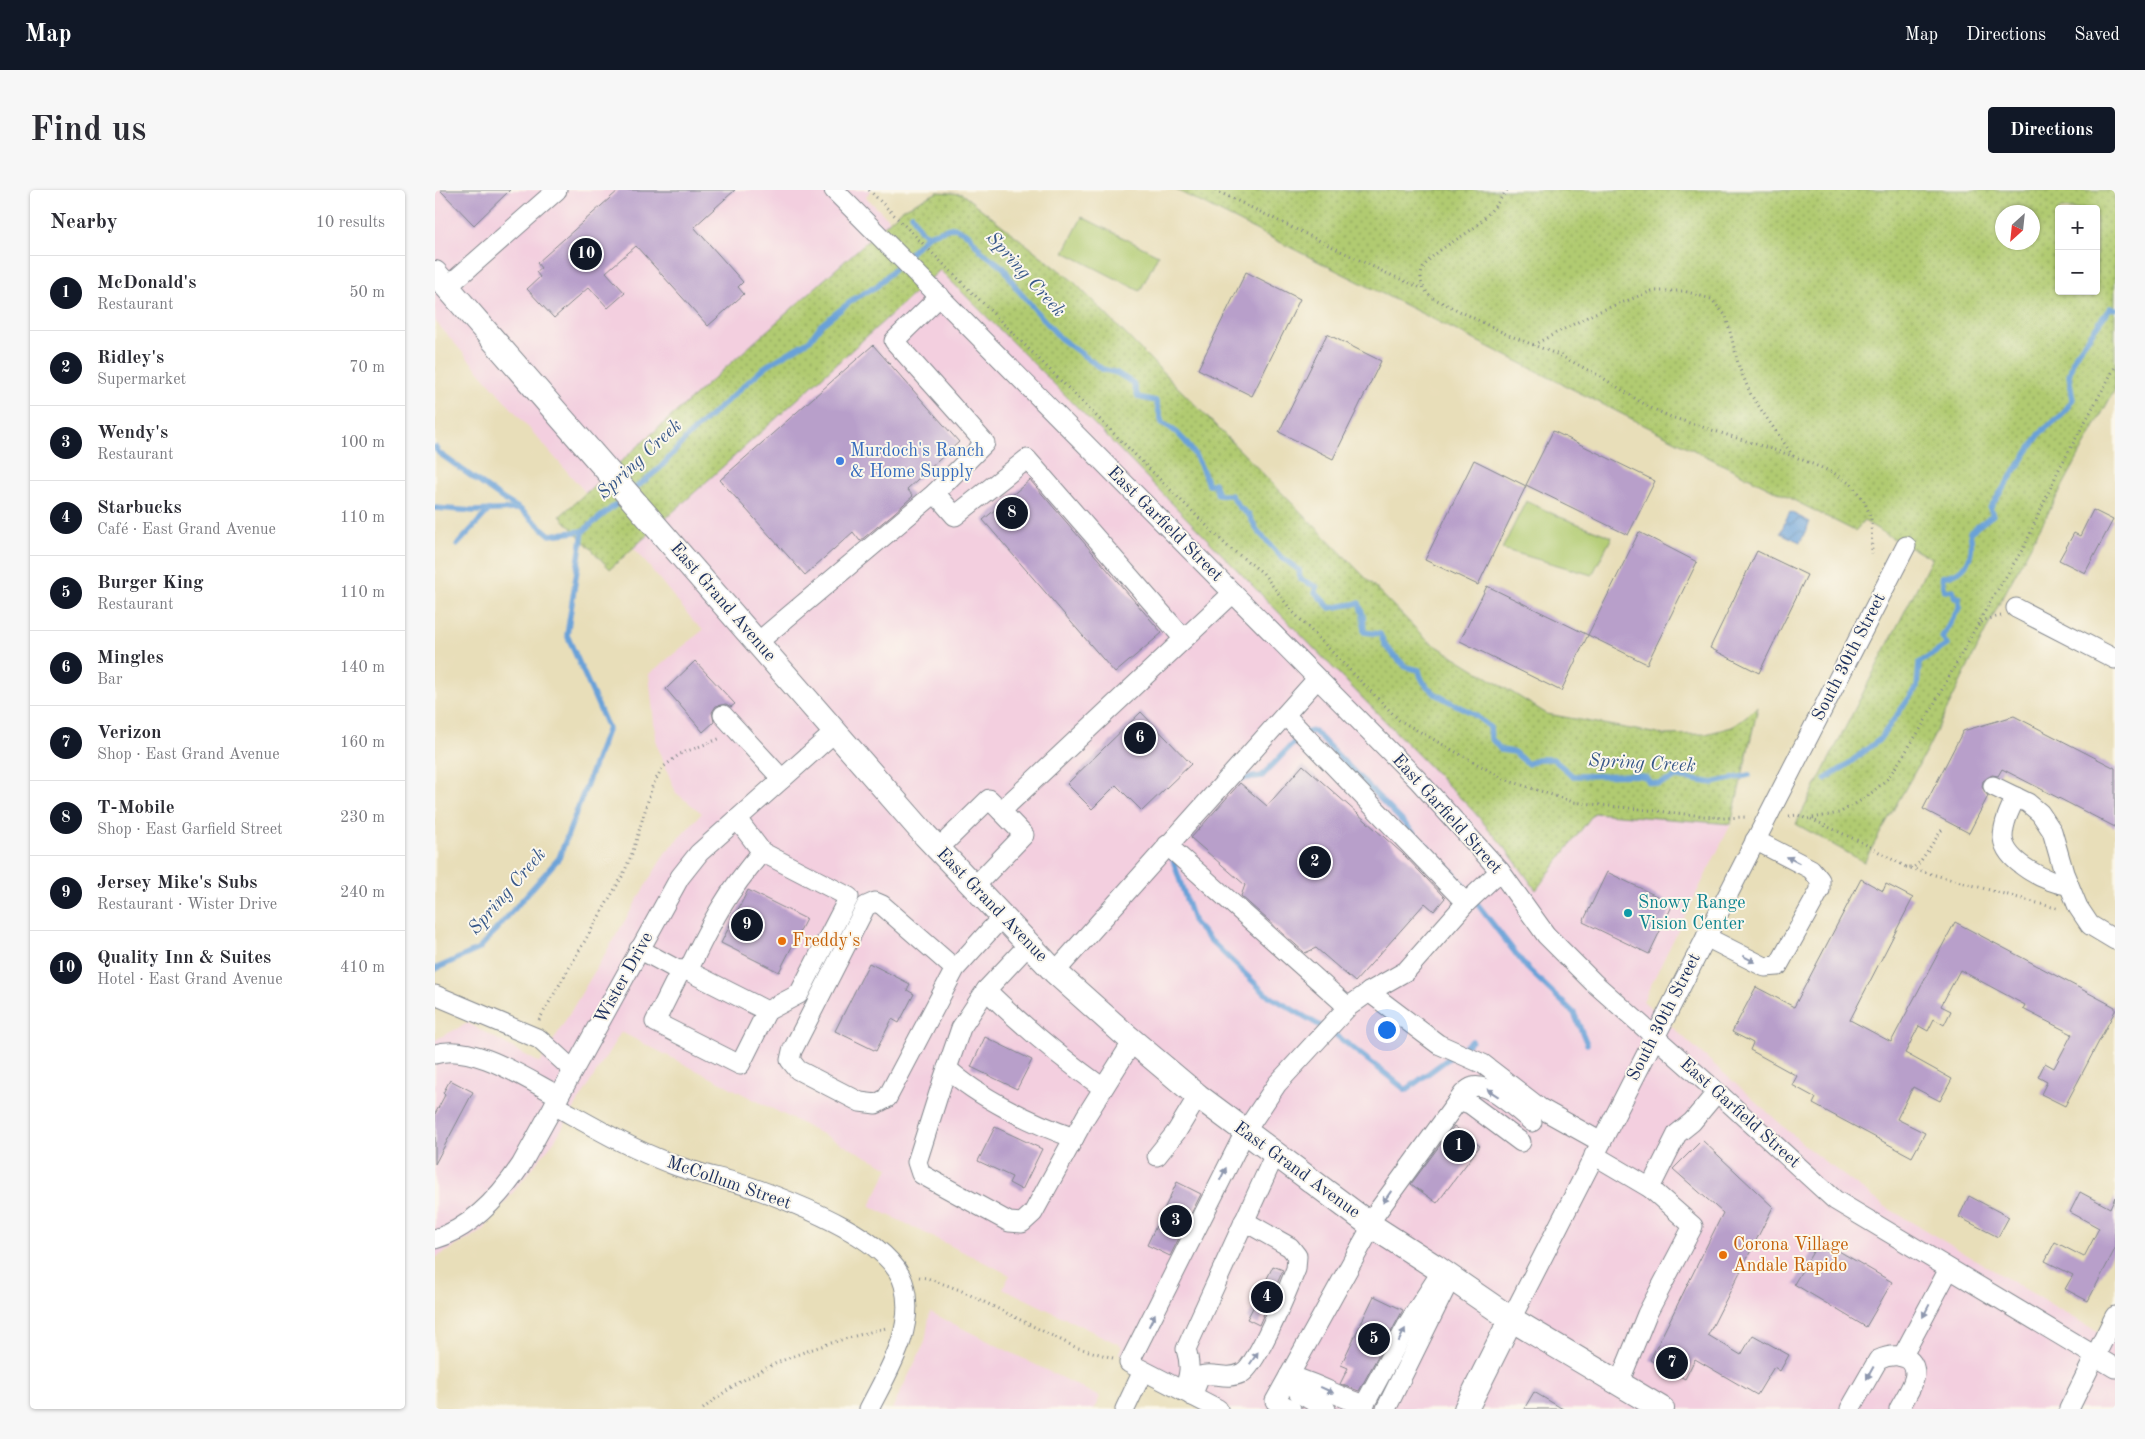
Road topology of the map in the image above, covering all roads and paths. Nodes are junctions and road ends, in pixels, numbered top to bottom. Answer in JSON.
{"nodes":[{"id":1,"x":556,"y":190,"type":"edge"},
{"id":2,"x":833,"y":190,"type":"edge"},
{"id":3,"x":869,"y":190,"type":"edge"},
{"id":4,"x":1215,"y":190,"type":"edge"},
{"id":5,"x":1507,"y":190,"type":"edge"},
{"id":6,"x":441,"y":280,"type":"edge"},
{"id":7,"x":1422,"y":288,"type":"junction"},
{"id":8,"x":940,"y":296,"type":"junction"},
{"id":9,"x":1533,"y":345,"type":"junction"},
{"id":10,"x":2115,"y":367,"type":"edge"},
{"id":11,"x":1793,"y":456,"type":"junction"},
{"id":12,"x":935,"y":493,"type":"junction"},
{"id":13,"x":1906,"y":546,"type":"dead end"},
{"id":14,"x":1872,"y":554,"type":"dead end"},
{"id":15,"x":1233,"y":593,"type":"junction"},
{"id":16,"x":2016,"y":608,"type":"joint"},
{"id":17,"x":1975,"y":628,"type":"junction"},
{"id":18,"x":1184,"y":639,"type":"junction"},
{"id":19,"x":758,"y":642,"type":"junction"},
{"id":20,"x":2115,"y":659,"type":"edge"},
{"id":21,"x":1317,"y":679,"type":"junction"},
{"id":22,"x":723,"y":715,"type":"dead end"},
{"id":23,"x":1285,"y":715,"type":"junction"},
{"id":24,"x":836,"y":731,"type":"junction"},
{"id":25,"x":738,"y":732,"type":"junction"},
{"id":26,"x":782,"y":779,"type":"junction"},
{"id":27,"x":1993,"y":786,"type":"dead end"},
{"id":28,"x":2016,"y":797,"type":"junction"},
{"id":29,"x":1001,"y":810,"type":"junction"},
{"id":30,"x":1767,"y":816,"type":"junction"},
{"id":31,"x":737,"y":819,"type":"junction"},
{"id":32,"x":1807,"y":819,"type":"junction"},
{"id":33,"x":1943,"y":828,"type":"dead end"},
{"id":34,"x":1755,"y":840,"type":"junction"},
{"id":35,"x":1167,"y":845,"type":"junction"},
{"id":36,"x":938,"y":849,"type":"junction"},
{"id":37,"x":762,"y":852,"type":"junction"},
{"id":38,"x":1906,"y":867,"type":"junction"},
{"id":39,"x":1500,"y":871,"type":"junction"},
{"id":40,"x":2069,"y":885,"type":"junction"},
{"id":41,"x":974,"y":887,"type":"junction"},
{"id":42,"x":1466,"y":903,"type":"junction"},
{"id":43,"x":2069,"y":912,"type":"dead end"},
{"id":44,"x":1002,"y":917,"type":"junction"},
{"id":45,"x":1705,"y":937,"type":"junction"},
{"id":46,"x":2115,"y":940,"type":"edge"},
{"id":47,"x":1029,"y":944,"type":"junction"},
{"id":48,"x":639,"y":949,"type":"junction"},
{"id":49,"x":955,"y":969,"type":"junction"},
{"id":50,"x":684,"y":970,"type":"junction"},
{"id":51,"x":1055,"y":972,"type":"junction"},
{"id":52,"x":986,"y":990,"type":"junction"},
{"id":53,"x":1369,"y":992,"type":"junction"},
{"id":54,"x":435,"y":995,"type":"edge"},
{"id":55,"x":1348,"y":1007,"type":"junction"},
{"id":56,"x":767,"y":1011,"type":"junction"},
{"id":57,"x":530,"y":1035,"type":"junction"},
{"id":58,"x":1655,"y":1036,"type":"junction"},
{"id":59,"x":1133,"y":1041,"type":"junction"},
{"id":60,"x":435,"y":1054,"type":"edge"},
{"id":61,"x":947,"y":1068,"type":"junction"},
{"id":62,"x":573,"y":1070,"type":"junction"},
{"id":63,"x":1103,"y":1088,"type":"junction"},
{"id":64,"x":1717,"y":1092,"type":"junction"},
{"id":65,"x":1198,"y":1096,"type":"junction"},
{"id":66,"x":556,"y":1101,"type":"junction"},
{"id":67,"x":1457,"y":1102,"type":"junction"},
{"id":68,"x":1532,"y":1122,"type":"dead end"},
{"id":69,"x":1245,"y":1132,"type":"junction"},
{"id":70,"x":1074,"y":1138,"type":"junction"},
{"id":71,"x":1521,"y":1142,"type":"dead end"},
{"id":72,"x":1598,"y":1148,"type":"junction"},
{"id":73,"x":1275,"y":1154,"type":"junction"},
{"id":74,"x":1157,"y":1156,"type":"dead end"},
{"id":75,"x":1650,"y":1188,"type":"junction"},
{"id":76,"x":1244,"y":1221,"type":"junction"},
{"id":77,"x":1371,"y":1224,"type":"junction"},
{"id":78,"x":435,"y":1239,"type":"edge"},
{"id":79,"x":1949,"y":1268,"type":"junction"},
{"id":80,"x":899,"y":1274,"type":"junction"},
{"id":81,"x":1446,"y":1274,"type":"junction"},
{"id":82,"x":2115,"y":1316,"type":"edge"},
{"id":83,"x":1511,"y":1319,"type":"junction"},
{"id":84,"x":906,"y":1324,"type":"junction"},
{"id":85,"x":1902,"y":1356,"type":"junction"},
{"id":86,"x":2095,"y":1356,"type":"junction"},
{"id":87,"x":1190,"y":1359,"type":"junction"},
{"id":88,"x":1136,"y":1367,"type":"junction"},
{"id":89,"x":2115,"y":1368,"type":"edge"},
{"id":90,"x":1206,"y":1374,"type":"junction"},
{"id":91,"x":1289,"y":1376,"type":"junction"},
{"id":92,"x":1619,"y":1383,"type":"junction"},
{"id":93,"x":1187,"y":1393,"type":"junction"},
{"id":94,"x":1364,"y":1407,"type":"edge"},
{"id":95,"x":703,"y":1409,"type":"edge"},
{"id":96,"x":869,"y":1409,"type":"edge"},
{"id":97,"x":1125,"y":1409,"type":"edge"},
{"id":98,"x":1217,"y":1409,"type":"edge"},
{"id":99,"x":1291,"y":1409,"type":"edge"},
{"id":100,"x":1326,"y":1409,"type":"edge"},
{"id":101,"x":1386,"y":1409,"type":"edge"},
{"id":102,"x":1466,"y":1409,"type":"edge"},
{"id":103,"x":1662,"y":1409,"type":"edge"},
{"id":104,"x":1850,"y":1409,"type":"edge"},
{"id":105,"x":1899,"y":1409,"type":"edge"},
{"id":106,"x":2069,"y":1409,"type":"edge"}],
"edges":[{"from":1,"to":6,"type":"street"},
{"from":2,"to":8,"type":"street","name":"East Garfield Street"},
{"from":3,"to":30,"type":"path"},
{"from":4,"to":7,"type":"path"},
{"from":5,"to":7,"type":"path"},
{"from":6,"to":19,"type":"main road","name":"East Grand Avenue"},
{"from":7,"to":9,"type":"path"},
{"from":8,"to":12,"type":"street"},
{"from":8,"to":15,"type":"street","name":"East Garfield Street"},
{"from":9,"to":11,"type":"path"},
{"from":9,"to":11,"type":"path"},
{"from":10,"to":17,"type":"path"},
{"from":11,"to":14,"type":"path"},
{"from":12,"to":18,"type":"street"},
{"from":12,"to":19,"type":"street"},
{"from":13,"to":30,"type":"street","name":"South 30th Street"},
{"from":15,"to":18,"type":"street"},
{"from":15,"to":21,"type":"street","name":"East Garfield Street"},
{"from":16,"to":17,"type":"path"},
{"from":16,"to":20,"type":"street"},
{"from":17,"to":32,"type":"path"},
{"from":18,"to":29,"type":"street"},
{"from":19,"to":24,"type":"main road","name":"East Grand Avenue"},
{"from":21,"to":23,"type":"street"},
{"from":21,"to":39,"type":"street","name":"East Garfield Street"},
{"from":22,"to":25,"type":"street"},
{"from":23,"to":35,"type":"street"},
{"from":23,"to":42,"type":"street"},
{"from":24,"to":26,"type":"street","name":"Wister Drive"},
{"from":24,"to":36,"type":"main road","name":"East Grand Avenue"},
{"from":25,"to":26,"type":"street"},
{"from":25,"to":57,"type":"path"},
{"from":26,"to":31,"type":"street","name":"Wister Drive"},
{"from":27,"to":28,"type":"street"},
{"from":28,"to":40,"type":"street"},
{"from":28,"to":40,"type":"street"},
{"from":29,"to":36,"type":"street"},
{"from":29,"to":41,"type":"street"},
{"from":30,"to":32,"type":"path"},
{"from":30,"to":34,"type":"street","name":"South 30th Street"},
{"from":31,"to":37,"type":"street"},
{"from":31,"to":48,"type":"street","name":"Wister Drive"},
{"from":32,"to":38,"type":"path"},
{"from":33,"to":38,"type":"path"},
{"from":34,"to":45,"type":"street","name":"South 30th Street"},
{"from":45,"to":34,"type":"street","one_way":true},
{"from":35,"to":51,"type":"street"},
{"from":35,"to":55,"type":"street"},
{"from":36,"to":41,"type":"main road","name":"East Grand Avenue"},
{"from":37,"to":50,"type":"street"},
{"from":37,"to":56,"type":"street"},
{"from":38,"to":43,"type":"path"},
{"from":39,"to":42,"type":"street"},
{"from":39,"to":58,"type":"street","name":"East Garfield Street"},
{"from":40,"to":46,"type":"street"},
{"from":41,"to":44,"type":"main road","name":"East Grand Avenue"},
{"from":42,"to":53,"type":"street"},
{"from":44,"to":47,"type":"main road","name":"East Grand Avenue"},
{"from":44,"to":49,"type":"street"},
{"from":45,"to":58,"type":"street","name":"South 30th Street"},
{"from":47,"to":51,"type":"main road","name":"East Grand Avenue"},
{"from":47,"to":52,"type":"street"},
{"from":48,"to":50,"type":"street"},
{"from":48,"to":62,"type":"street","name":"Wister Drive"},
{"from":49,"to":49,"type":"street"},
{"from":50,"to":56,"type":"street"},
{"from":50,"to":56,"type":"street"},
{"from":51,"to":59,"type":"main road","name":"East Grand Avenue"},
{"from":52,"to":61,"type":"street"},
{"from":52,"to":63,"type":"street"},
{"from":53,"to":55,"type":"street"},
{"from":53,"to":72,"type":"street"},
{"from":54,"to":57,"type":"street"},
{"from":55,"to":69,"type":"street"},
{"from":57,"to":62,"type":"street"},
{"from":58,"to":64,"type":"street","name":"East Garfield Street"},
{"from":58,"to":72,"type":"street","name":"South 30th Street"},
{"from":59,"to":63,"type":"street"},
{"from":59,"to":65,"type":"main road","name":"East Grand Avenue"},
{"from":60,"to":66,"type":"street","name":"McCollum Street"},
{"from":61,"to":70,"type":"street"},
{"from":61,"to":70,"type":"street"},
{"from":62,"to":66,"type":"street","name":"Wister Drive"},
{"from":63,"to":70,"type":"street"},
{"from":64,"to":75,"type":"street"},
{"from":64,"to":79,"type":"street","name":"East Garfield Street"},
{"from":65,"to":69,"type":"main road","name":"East Grand Avenue"},
{"from":65,"to":74,"type":"street"},
{"from":66,"to":78,"type":"street","name":"Wister Drive"},
{"from":66,"to":80,"type":"street","name":"McCollum Street"},
{"from":68,"to":67,"type":"street","one_way":true},
{"from":67,"to":71,"type":"street"},
{"from":67,"to":77,"type":"street","one_way":true},
{"from":69,"to":73,"type":"main road","name":"East Grand Avenue"},
{"from":88,"to":69,"type":"street","one_way":true},
{"from":72,"to":75,"type":"street"},
{"from":72,"to":83,"type":"street","name":"South 30th Street"},
{"from":73,"to":76,"type":"street"},
{"from":73,"to":77,"type":"main road","name":"East Grand Avenue"},
{"from":75,"to":92,"type":"street"},
{"from":76,"to":87,"type":"street"},
{"from":90,"to":76,"type":"street","one_way":true},
{"from":77,"to":81,"type":"main road","name":"East Grand Avenue"},
{"from":77,"to":91,"type":"street"},
{"from":79,"to":85,"type":"street","one_way":true},
{"from":79,"to":86,"type":"street","name":"East Garfield Street"},
{"from":80,"to":84,"type":"street","name":"McCollum Street"},
{"from":80,"to":88,"type":"path"},
{"from":81,"to":83,"type":"main road","name":"East Grand Avenue"},
{"from":94,"to":81,"type":"street","one_way":true},
{"from":81,"to":101,"type":"street"},
{"from":82,"to":86,"type":"street"},
{"from":83,"to":92,"type":"main road","name":"East Grand Avenue"},
{"from":83,"to":102,"type":"main road","name":"South 30th Street"},
{"from":84,"to":95,"type":"path"},
{"from":84,"to":96,"type":"street","name":"McCollum Street"},
{"from":85,"to":104,"type":"street","one_way":true},
{"from":85,"to":105,"type":"street"},
{"from":86,"to":89,"type":"street","name":"East Garfield Street"},
{"from":86,"to":106,"type":"street"},
{"from":87,"to":90,"type":"street"},
{"from":87,"to":93,"type":"street"},
{"from":88,"to":93,"type":"street"},
{"from":88,"to":97,"type":"street"},
{"from":90,"to":93,"type":"street"},
{"from":91,"to":94,"type":"street","one_way":true},
{"from":91,"to":99,"type":"street"},
{"from":91,"to":100,"type":"street"},
{"from":92,"to":103,"type":"main road","name":"East Grand Avenue"},
{"from":93,"to":98,"type":"street"}]}
